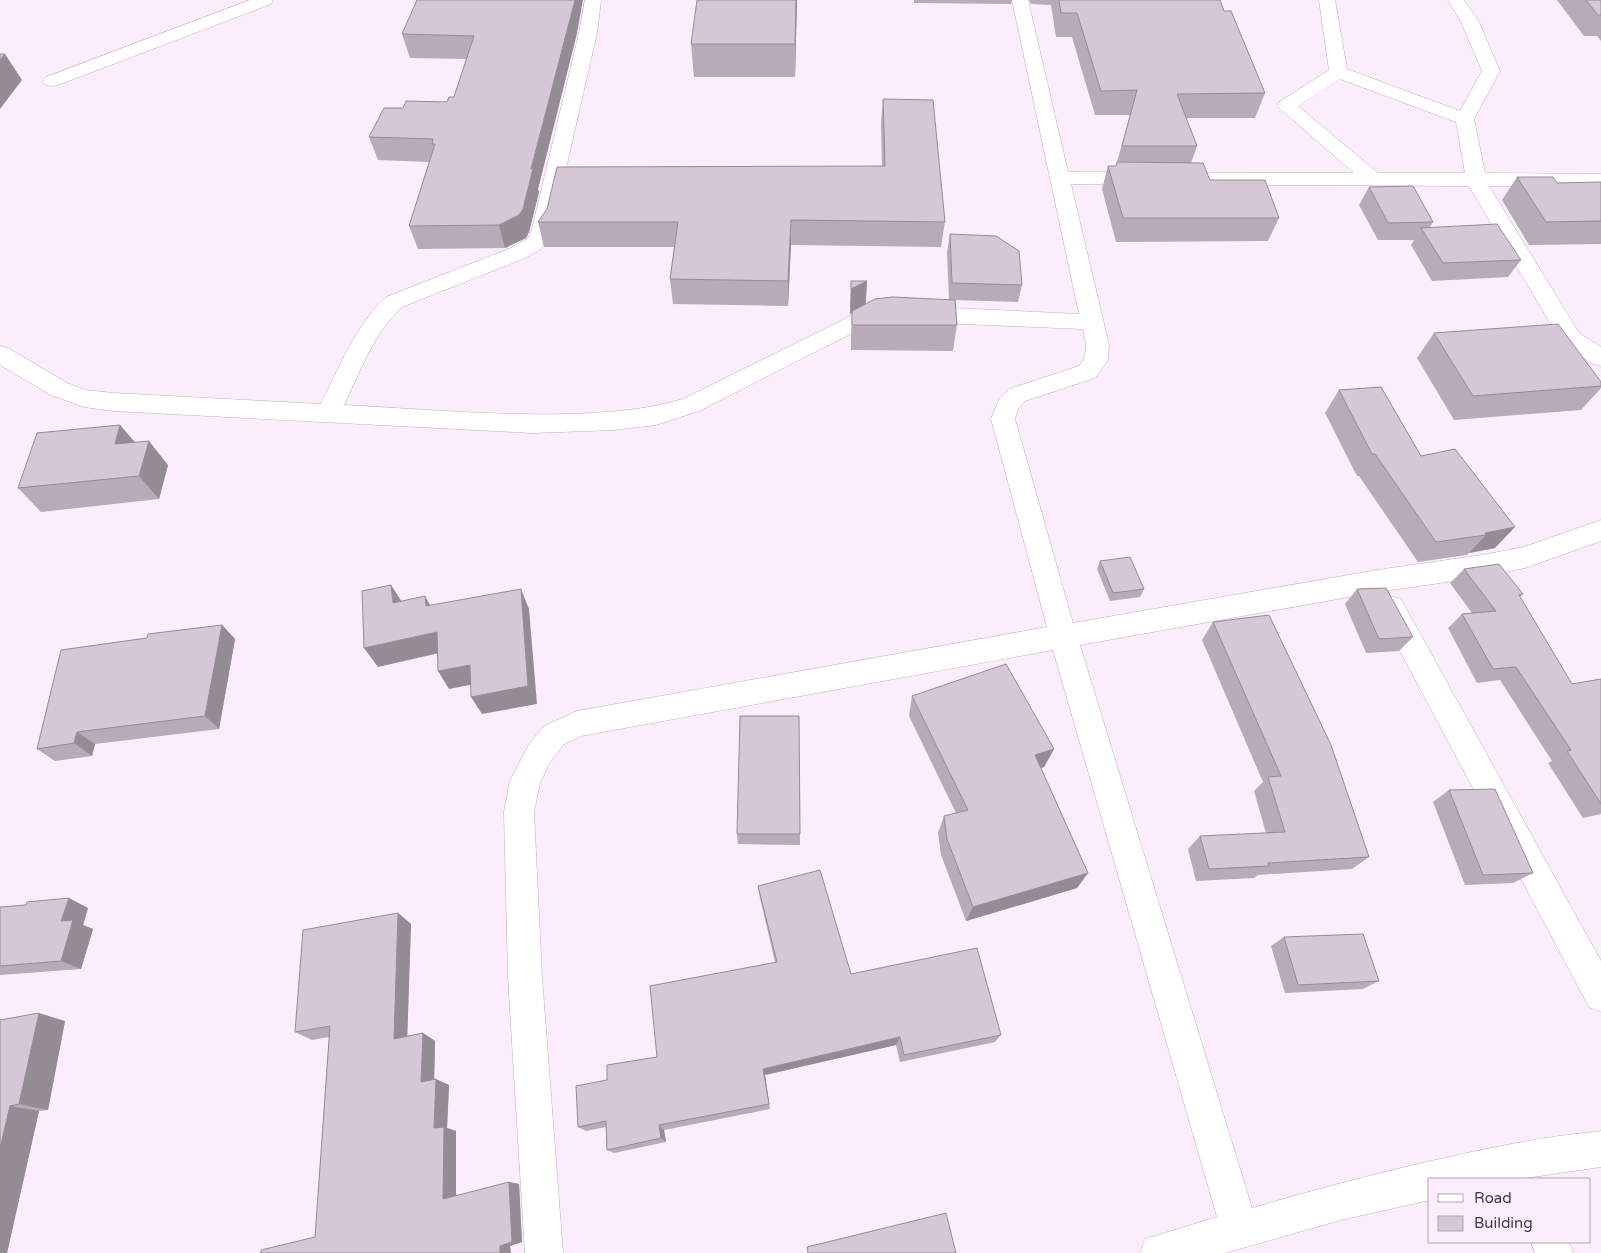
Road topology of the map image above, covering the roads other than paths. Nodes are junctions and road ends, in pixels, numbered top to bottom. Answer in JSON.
{"nodes":[{"id":1,"x":265,"y":0,"type":"edge"},
{"id":2,"x":593,"y":0,"type":"edge"},
{"id":3,"x":1020,"y":0,"type":"edge"},
{"id":4,"x":1327,"y":0,"type":"edge"},
{"id":5,"x":1456,"y":0,"type":"edge"},
{"id":6,"x":1338,"y":72,"type":"junction"},
{"id":7,"x":52,"y":81,"type":"dead end"},
{"id":8,"x":1465,"y":119,"type":"junction"},
{"id":9,"x":1059,"y":178,"type":"junction"},
{"id":10,"x":1374,"y":180,"type":"junction"},
{"id":11,"x":1476,"y":180,"type":"junction"},
{"id":12,"x":1601,"y":180,"type":"edge"},
{"id":13,"x":1091,"y":322,"type":"junction"},
{"id":14,"x":0,"y":354,"type":"edge"},
{"id":15,"x":1601,"y":358,"type":"edge"},
{"id":16,"x":329,"y":413,"type":"junction"},
{"id":17,"x":1601,"y":530,"type":"edge"},
{"id":18,"x":1377,"y":581,"type":"junction"},
{"id":19,"x":1063,"y":637,"type":"junction"},
{"id":20,"x":1601,"y":995,"type":"edge"},
{"id":21,"x":1601,"y":1149,"type":"edge"},
{"id":22,"x":1526,"y":1170,"type":"edge"},
{"id":23,"x":1447,"y":1178,"type":"edge"},
{"id":24,"x":1428,"y":1181,"type":"edge"},
{"id":25,"x":1240,"y":1230,"type":"junction"},
{"id":26,"x":544,"y":1253,"type":"edge"},
{"id":27,"x":1159,"y":1253,"type":"edge"}],
"edges":[{"from":1,"to":7,"type":"street"},
{"from":2,"to":16,"type":"street"},
{"from":3,"to":9,"type":"street"},
{"from":4,"to":6,"type":"street"},
{"from":5,"to":8,"type":"street"},
{"from":6,"to":8,"type":"street"},
{"from":6,"to":10,"type":"street"},
{"from":8,"to":11,"type":"street"},
{"from":9,"to":10,"type":"street"},
{"from":9,"to":13,"type":"street"},
{"from":10,"to":11,"type":"street"},
{"from":11,"to":12,"type":"street"},
{"from":11,"to":15,"type":"street"},
{"from":13,"to":16,"type":"street"},
{"from":13,"to":19,"type":"street"},
{"from":14,"to":16,"type":"street"},
{"from":17,"to":18,"type":"street"},
{"from":18,"to":19,"type":"street"},
{"from":18,"to":20,"type":"street"},
{"from":19,"to":25,"type":"street"},
{"from":19,"to":26,"type":"street"},
{"from":21,"to":22,"type":"street"},
{"from":22,"to":23,"type":"street"},
{"from":24,"to":25,"type":"street"},
{"from":25,"to":27,"type":"street"}]}
